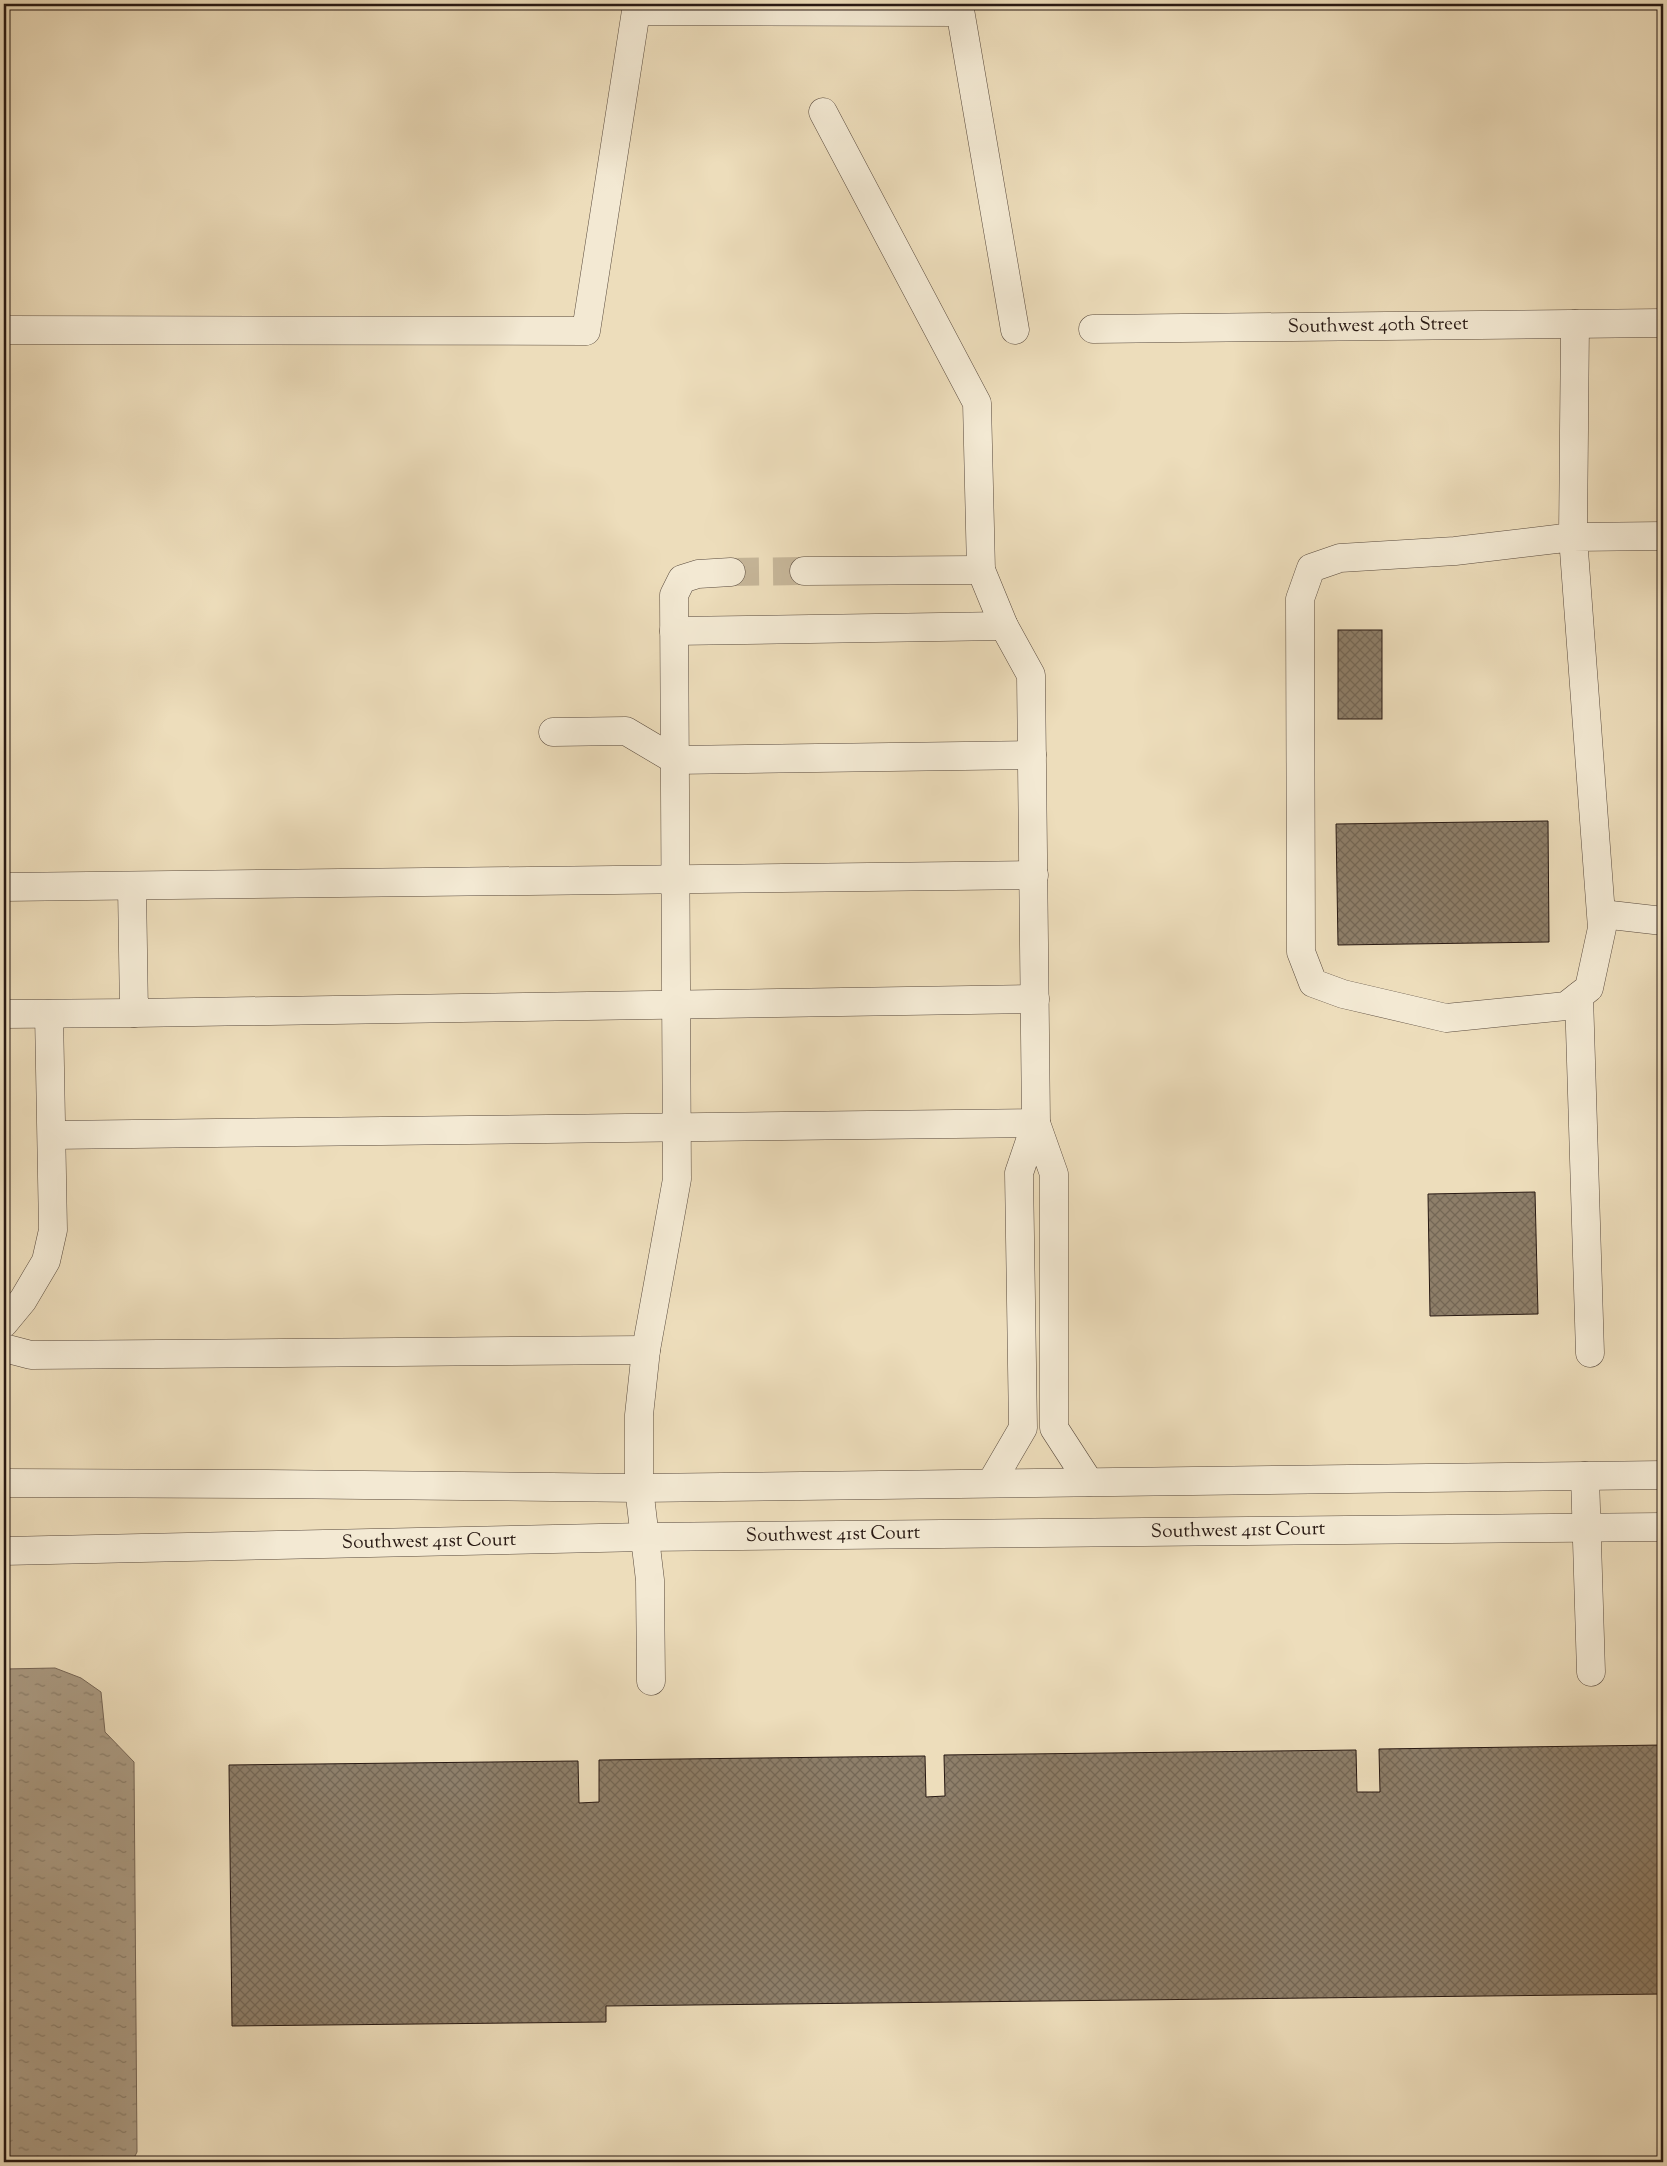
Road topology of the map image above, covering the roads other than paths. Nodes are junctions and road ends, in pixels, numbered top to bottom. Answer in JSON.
{"nodes":[{"id":1,"x":959,"y":8,"type":"edge"},
{"id":2,"x":823,"y":112,"type":"dead end"},
{"id":3,"x":1663,"y":323,"type":"edge"},
{"id":4,"x":1575,"y":324,"type":"junction"},
{"id":5,"x":1094,"y":329,"type":"dead end"},
{"id":6,"x":4,"y":330,"type":"edge"},
{"id":7,"x":1015,"y":330,"type":"dead end"},
{"id":8,"x":1663,"y":536,"type":"edge"},
{"id":9,"x":1572,"y":537,"type":"junction"},
{"id":10,"x":981,"y":570,"type":"junction"},
{"id":11,"x":804,"y":571,"type":"tunnel mouth"},
{"id":12,"x":731,"y":572,"type":"tunnel mouth"},
{"id":13,"x":1004,"y":626,"type":"junction"},
{"id":14,"x":674,"y":631,"type":"junction"},
{"id":15,"x":553,"y":732,"type":"dead end"},
{"id":16,"x":1032,"y":755,"type":"junction"},
{"id":17,"x":675,"y":760,"type":"junction"},
{"id":18,"x":1034,"y":875,"type":"junction"},
{"id":19,"x":676,"y":880,"type":"junction"},
{"id":20,"x":4,"y":887,"type":"edge"},
{"id":21,"x":132,"y":887,"type":"junction"},
{"id":22,"x":1602,"y":914,"type":"junction"},
{"id":23,"x":1663,"y":921,"type":"edge"},
{"id":24,"x":1579,"y":996,"type":"junction"},
{"id":25,"x":1035,"y":999,"type":"junction"},
{"id":26,"x":676,"y":1004,"type":"junction"},
{"id":27,"x":134,"y":1013,"type":"junction"},
{"id":28,"x":4,"y":1014,"type":"edge"},
{"id":29,"x":49,"y":1014,"type":"junction"},
{"id":30,"x":1036,"y":1123,"type":"junction"},
{"id":31,"x":677,"y":1127,"type":"junction"},
{"id":32,"x":52,"y":1135,"type":"junction"},
{"id":33,"x":4,"y":1323,"type":"edge"},
{"id":34,"x":4,"y":1348,"type":"edge"},
{"id":35,"x":646,"y":1350,"type":"junction"},
{"id":36,"x":1590,"y":1353,"type":"dead end"},
{"id":37,"x":1663,"y":1475,"type":"edge"},
{"id":38,"x":1585,"y":1476,"type":"junction"},
{"id":39,"x":1089,"y":1482,"type":"junction"},
{"id":40,"x":4,"y":1484,"type":"edge"},
{"id":41,"x":991,"y":1484,"type":"junction"},
{"id":42,"x":639,"y":1488,"type":"junction"},
{"id":43,"x":1663,"y":1527,"type":"edge"},
{"id":44,"x":1587,"y":1528,"type":"junction"},
{"id":45,"x":645,"y":1537,"type":"junction"},
{"id":46,"x":4,"y":1551,"type":"edge"},
{"id":47,"x":1591,"y":1672,"type":"dead end"},
{"id":48,"x":651,"y":1682,"type":"dead end"}],
"edges":[{"from":1,"to":6,"type":"street"},
{"from":1,"to":7,"type":"street"},
{"from":2,"to":10,"type":"street"},
{"from":3,"to":4,"type":"street","name":"Southwest 40th Street"},
{"from":4,"to":5,"type":"street","name":"Southwest 40th Street"},
{"from":4,"to":9,"type":"street"},
{"from":8,"to":9,"type":"street"},
{"from":9,"to":22,"type":"street"},
{"from":9,"to":24,"type":"street"},
{"from":10,"to":11,"type":"street"},
{"from":10,"to":13,"type":"street"},
{"from":12,"to":14,"type":"street"},
{"from":13,"to":14,"type":"street"},
{"from":13,"to":16,"type":"street"},
{"from":14,"to":17,"type":"street"},
{"from":15,"to":17,"type":"street"},
{"from":16,"to":17,"type":"street"},
{"from":16,"to":18,"type":"street"},
{"from":17,"to":19,"type":"street"},
{"from":18,"to":19,"type":"street"},
{"from":18,"to":25,"type":"street"},
{"from":19,"to":21,"type":"street"},
{"from":19,"to":26,"type":"street"},
{"from":20,"to":21,"type":"street"},
{"from":21,"to":27,"type":"street"},
{"from":22,"to":23,"type":"street"},
{"from":22,"to":24,"type":"street"},
{"from":24,"to":36,"type":"street"},
{"from":25,"to":26,"type":"street"},
{"from":25,"to":30,"type":"street"},
{"from":26,"to":27,"type":"street"},
{"from":26,"to":31,"type":"street"},
{"from":27,"to":29,"type":"street"},
{"from":28,"to":29,"type":"street"},
{"from":29,"to":32,"type":"street"},
{"from":30,"to":31,"type":"street"},
{"from":30,"to":39,"type":"street"},
{"from":30,"to":41,"type":"street"},
{"from":31,"to":32,"type":"street"},
{"from":31,"to":35,"type":"street"},
{"from":32,"to":33,"type":"street"},
{"from":34,"to":35,"type":"street"},
{"from":35,"to":42,"type":"street"},
{"from":37,"to":38,"type":"street"},
{"from":38,"to":39,"type":"street"},
{"from":38,"to":44,"type":"street"},
{"from":39,"to":41,"type":"street"},
{"from":40,"to":42,"type":"street"},
{"from":41,"to":42,"type":"street"},
{"from":42,"to":45,"type":"street"},
{"from":43,"to":44,"type":"street","name":"Southwest 41st Court"},
{"from":44,"to":45,"type":"street","name":"Southwest 41st Court"},
{"from":44,"to":47,"type":"street"},
{"from":45,"to":46,"type":"street","name":"Southwest 41st Court"},
{"from":45,"to":48,"type":"street"}]}
